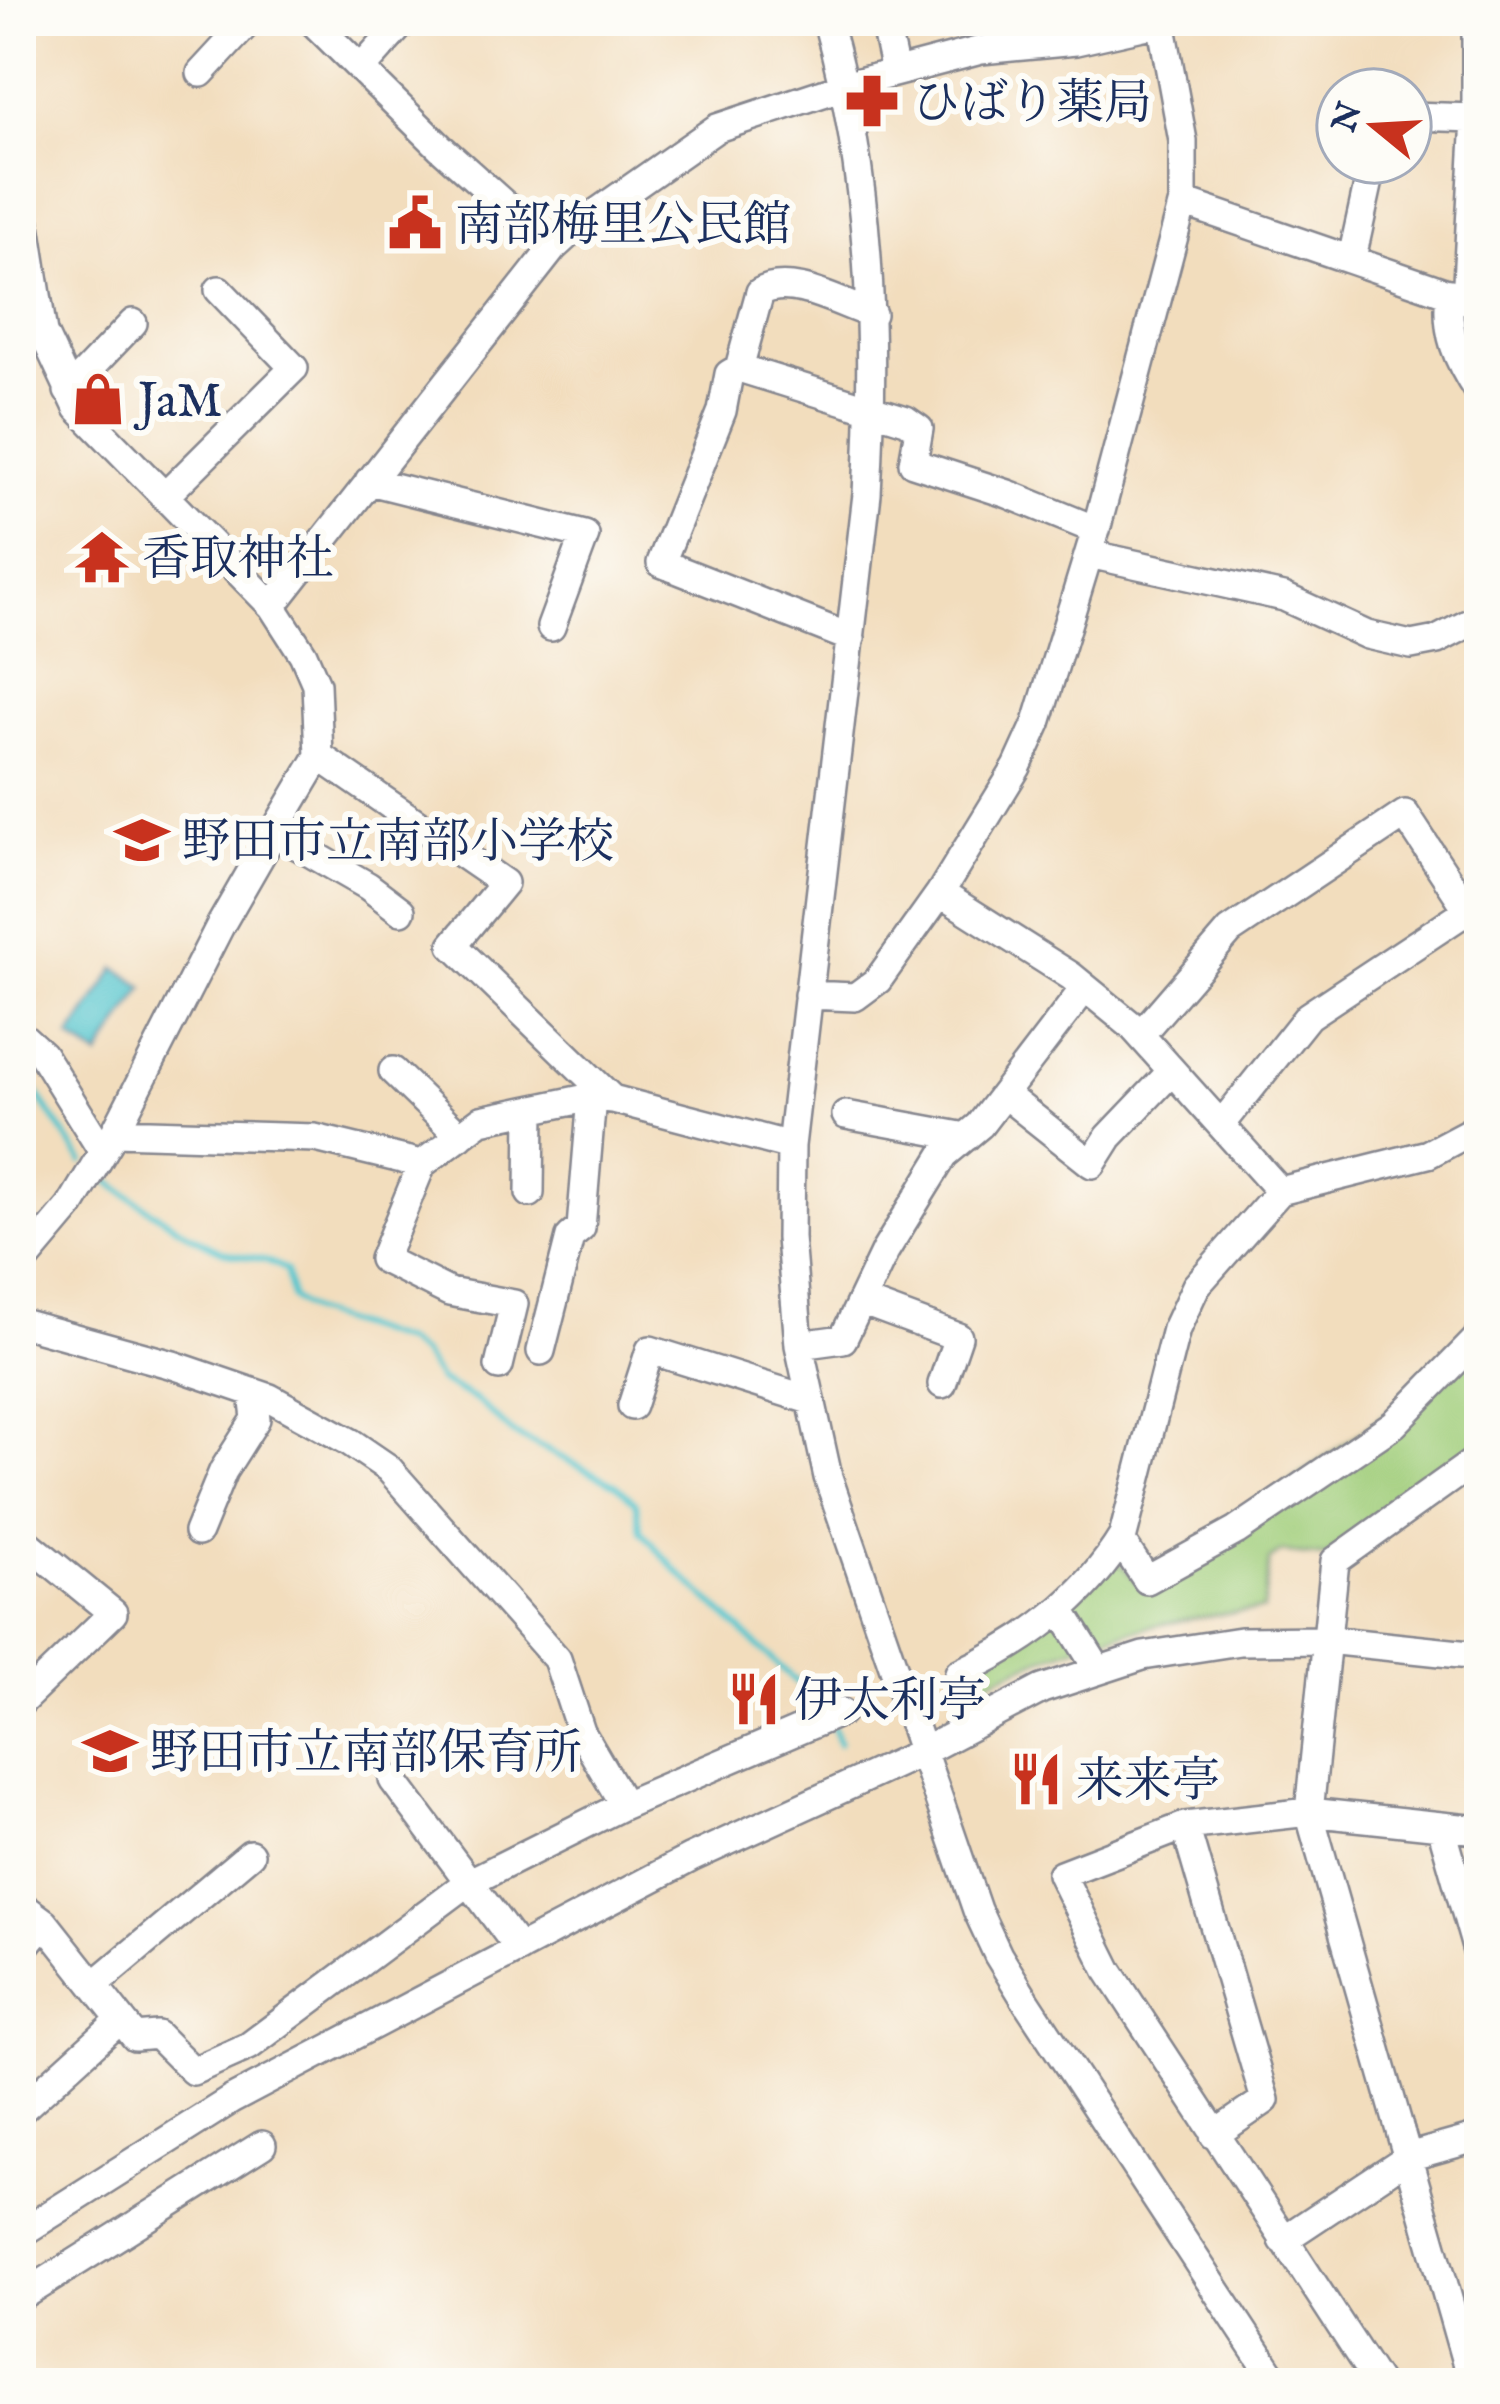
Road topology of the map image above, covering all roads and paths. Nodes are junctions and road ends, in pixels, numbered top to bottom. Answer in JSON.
{"nodes":[{"id":1,"x":249,"y":21,"type":"edge"},
{"id":2,"x":311,"y":21,"type":"edge"},
{"id":3,"x":404,"y":21,"type":"edge"},
{"id":4,"x":827,"y":21,"type":"edge"},
{"id":5,"x":884,"y":21,"type":"edge"},
{"id":6,"x":1476,"y":21,"type":"edge"},
{"id":7,"x":1161,"y":22,"type":"edge"},
{"id":8,"x":1037,"y":34,"type":"edge"},
{"id":9,"x":361,"y":69,"type":"junction"},
{"id":10,"x":895,"y":72,"type":"junction"},
{"id":11,"x":200,"y":73,"type":"dead end"},
{"id":12,"x":844,"y":86,"type":"junction"},
{"id":13,"x":1434,"y":119,"type":"edge"},
{"id":14,"x":1477,"y":125,"type":"edge"},
{"id":15,"x":1368,"y":186,"type":"edge"},
{"id":16,"x":21,"y":193,"type":"edge"},
{"id":17,"x":1183,"y":202,"type":"junction"},
{"id":18,"x":553,"y":248,"type":"junction"},
{"id":19,"x":25,"y":250,"type":"edge"},
{"id":20,"x":1352,"y":258,"type":"junction"},
{"id":21,"x":219,"y":290,"type":"dead end"},
{"id":22,"x":1465,"y":299,"type":"edge"},
{"id":23,"x":872,"y":314,"type":"junction"},
{"id":24,"x":133,"y":323,"type":"dead end"},
{"id":25,"x":739,"y":368,"type":"junction"},
{"id":26,"x":68,"y":391,"type":"junction"},
{"id":27,"x":1479,"y":393,"type":"edge"},
{"id":28,"x":872,"y":412,"type":"junction"},
{"id":29,"x":369,"y":481,"type":"junction"},
{"id":30,"x":164,"y":496,"type":"junction"},
{"id":31,"x":1092,"y":542,"type":"junction"},
{"id":32,"x":272,"y":606,"type":"junction"},
{"id":33,"x":1479,"y":618,"type":"edge"},
{"id":34,"x":551,"y":627,"type":"dead end"},
{"id":35,"x":850,"y":638,"type":"junction"},
{"id":36,"x":319,"y":757,"type":"junction"},
{"id":37,"x":274,"y":832,"type":"junction"},
{"id":38,"x":940,"y":893,"type":"junction"},
{"id":39,"x":401,"y":911,"type":"dead end"},
{"id":40,"x":1084,"y":989,"type":"junction"},
{"id":41,"x":808,"y":995,"type":"junction"},
{"id":42,"x":21,"y":1035,"type":"edge"},
{"id":43,"x":1140,"y":1035,"type":"junction"},
{"id":44,"x":393,"y":1071,"type":"dead end"},
{"id":45,"x":1172,"y":1071,"type":"junction"},
{"id":46,"x":1004,"y":1094,"type":"junction"},
{"id":47,"x":602,"y":1098,"type":"junction"},
{"id":48,"x":531,"y":1110,"type":"junction"},
{"id":49,"x":846,"y":1115,"type":"dead end"},
{"id":50,"x":1221,"y":1125,"type":"junction"},
{"id":51,"x":1479,"y":1127,"type":"edge"},
{"id":52,"x":460,"y":1136,"type":"junction"},
{"id":53,"x":966,"y":1137,"type":"junction"},
{"id":54,"x":109,"y":1142,"type":"junction"},
{"id":55,"x":791,"y":1146,"type":"junction"},
{"id":56,"x":422,"y":1164,"type":"junction"},
{"id":57,"x":1280,"y":1191,"type":"junction"},
{"id":58,"x":530,"y":1193,"type":"dead end"},
{"id":59,"x":21,"y":1264,"type":"edge"},
{"id":60,"x":861,"y":1301,"type":"junction"},
{"id":61,"x":21,"y":1323,"type":"edge"},
{"id":62,"x":1479,"y":1337,"type":"edge"},
{"id":63,"x":799,"y":1345,"type":"junction"},
{"id":64,"x":541,"y":1351,"type":"dead end"},
{"id":65,"x":499,"y":1366,"type":"dead end"},
{"id":66,"x":942,"y":1384,"type":"dead end"},
{"id":67,"x":253,"y":1393,"type":"junction"},
{"id":68,"x":810,"y":1400,"type":"junction"},
{"id":69,"x":632,"y":1406,"type":"dead end"},
{"id":70,"x":1479,"y":1458,"type":"edge"},
{"id":71,"x":198,"y":1532,"type":"dead end"},
{"id":72,"x":21,"y":1538,"type":"edge"},
{"id":73,"x":1121,"y":1540,"type":"junction"},
{"id":74,"x":1061,"y":1610,"type":"junction"},
{"id":75,"x":1327,"y":1640,"type":"junction"},
{"id":76,"x":1479,"y":1656,"type":"edge"},
{"id":77,"x":1097,"y":1669,"type":"junction"},
{"id":78,"x":958,"y":1673,"type":"dead end"},
{"id":79,"x":21,"y":1702,"type":"edge"},
{"id":80,"x":841,"y":1712,"type":"dead end"},
{"id":81,"x":922,"y":1752,"type":"junction"},
{"id":82,"x":393,"y":1780,"type":"dead end"},
{"id":83,"x":623,"y":1805,"type":"junction"},
{"id":84,"x":1309,"y":1812,"type":"junction"},
{"id":85,"x":1185,"y":1826,"type":"junction"},
{"id":86,"x":1441,"y":1826,"type":"junction"},
{"id":87,"x":1479,"y":1830,"type":"edge"},
{"id":88,"x":250,"y":1854,"type":"dead end"},
{"id":89,"x":471,"y":1882,"type":"junction"},
{"id":90,"x":33,"y":1914,"type":"edge"},
{"id":91,"x":519,"y":1948,"type":"junction"},
{"id":92,"x":21,"y":1950,"type":"edge"},
{"id":93,"x":1479,"y":1958,"type":"edge"},
{"id":94,"x":94,"y":1985,"type":"junction"},
{"id":95,"x":122,"y":2019,"type":"junction"},
{"id":96,"x":21,"y":2110,"type":"edge"},
{"id":97,"x":1214,"y":2134,"type":"junction"},
{"id":98,"x":1479,"y":2137,"type":"edge"},
{"id":99,"x":262,"y":2145,"type":"dead end"},
{"id":100,"x":1408,"y":2157,"type":"junction"},
{"id":101,"x":21,"y":2233,"type":"edge"},
{"id":102,"x":1283,"y":2240,"type":"junction"},
{"id":103,"x":21,"y":2297,"type":"edge"},
{"id":104,"x":1277,"y":2383,"type":"edge"},
{"id":105,"x":1378,"y":2383,"type":"edge"},
{"id":106,"x":1472,"y":2383,"type":"edge"}],
"edges":[{"from":1,"to":11,"type":"street"},
{"from":2,"to":9,"type":"street"},
{"from":3,"to":9,"type":"street"},
{"from":4,"to":12,"type":"street"},
{"from":5,"to":10,"type":"street"},
{"from":6,"to":14,"type":"street"},
{"from":7,"to":8,"type":"street"},
{"from":7,"to":17,"type":"street"},
{"from":8,"to":10,"type":"street"},
{"from":9,"to":18,"type":"street"},
{"from":10,"to":12,"type":"street"},
{"from":12,"to":18,"type":"street"},
{"from":12,"to":23,"type":"street"},
{"from":13,"to":14,"type":"street"},
{"from":14,"to":22,"type":"street"},
{"from":15,"to":20,"type":"street"},
{"from":16,"to":19,"type":"street"},
{"from":17,"to":20,"type":"street"},
{"from":17,"to":31,"type":"street"},
{"from":18,"to":29,"type":"street"},
{"from":19,"to":26,"type":"street"},
{"from":20,"to":22,"type":"street"},
{"from":21,"to":30,"type":"street"},
{"from":22,"to":27,"type":"street"},
{"from":23,"to":25,"type":"street"},
{"from":23,"to":28,"type":"street"},
{"from":24,"to":26,"type":"street"},
{"from":25,"to":28,"type":"street"},
{"from":25,"to":35,"type":"street"},
{"from":26,"to":30,"type":"street"},
{"from":28,"to":31,"type":"street"},
{"from":28,"to":35,"type":"street"},
{"from":29,"to":32,"type":"street"},
{"from":29,"to":34,"type":"street"},
{"from":30,"to":32,"type":"street"},
{"from":31,"to":33,"type":"street"},
{"from":31,"to":38,"type":"street"},
{"from":32,"to":36,"type":"street"},
{"from":35,"to":41,"type":"street"},
{"from":36,"to":37,"type":"street"},
{"from":36,"to":47,"type":"street"},
{"from":37,"to":39,"type":"street"},
{"from":37,"to":54,"type":"street"},
{"from":38,"to":40,"type":"street"},
{"from":38,"to":41,"type":"street"},
{"from":40,"to":43,"type":"street"},
{"from":40,"to":46,"type":"street"},
{"from":41,"to":55,"type":"street"},
{"from":42,"to":54,"type":"street"},
{"from":43,"to":45,"type":"street"},
{"from":43,"to":50,"type":"street"},
{"from":44,"to":52,"type":"street"},
{"from":45,"to":46,"type":"street"},
{"from":45,"to":50,"type":"street"},
{"from":46,"to":53,"type":"street"},
{"from":47,"to":48,"type":"street"},
{"from":47,"to":55,"type":"street"},
{"from":47,"to":64,"type":"street"},
{"from":48,"to":52,"type":"street"},
{"from":48,"to":58,"type":"street"},
{"from":49,"to":53,"type":"street"},
{"from":50,"to":57,"type":"street"},
{"from":51,"to":57,"type":"street"},
{"from":52,"to":56,"type":"street"},
{"from":53,"to":60,"type":"street"},
{"from":54,"to":56,"type":"street"},
{"from":54,"to":59,"type":"street"},
{"from":55,"to":63,"type":"street"},
{"from":56,"to":65,"type":"street"},
{"from":57,"to":73,"type":"street"},
{"from":60,"to":63,"type":"street"},
{"from":60,"to":66,"type":"street"},
{"from":61,"to":67,"type":"street"},
{"from":62,"to":73,"type":"street"},
{"from":63,"to":68,"type":"street"},
{"from":67,"to":71,"type":"street"},
{"from":67,"to":83,"type":"street"},
{"from":68,"to":69,"type":"street"},
{"from":68,"to":81,"type":"street"},
{"from":70,"to":75,"type":"street"},
{"from":72,"to":79,"type":"street"},
{"from":73,"to":74,"type":"street"},
{"from":74,"to":77,"type":"street"},
{"from":74,"to":78,"type":"street"},
{"from":75,"to":76,"type":"street"},
{"from":75,"to":77,"type":"street"},
{"from":75,"to":84,"type":"street"},
{"from":77,"to":81,"type":"street"},
{"from":80,"to":83,"type":"street"},
{"from":81,"to":91,"type":"street"},
{"from":81,"to":104,"type":"street"},
{"from":82,"to":89,"type":"street"},
{"from":83,"to":89,"type":"street"},
{"from":84,"to":85,"type":"street"},
{"from":84,"to":86,"type":"street"},
{"from":84,"to":100,"type":"street"},
{"from":85,"to":97,"type":"street"},
{"from":85,"to":97,"type":"street"},
{"from":86,"to":87,"type":"street"},
{"from":86,"to":93,"type":"street"},
{"from":88,"to":94,"type":"street"},
{"from":89,"to":91,"type":"street"},
{"from":89,"to":95,"type":"street"},
{"from":90,"to":92,"type":"street"},
{"from":90,"to":94,"type":"street"},
{"from":91,"to":101,"type":"street"},
{"from":94,"to":95,"type":"street"},
{"from":95,"to":96,"type":"street"},
{"from":97,"to":102,"type":"street"},
{"from":98,"to":100,"type":"street"},
{"from":99,"to":103,"type":"street"},
{"from":100,"to":102,"type":"street"},
{"from":100,"to":106,"type":"street"},
{"from":102,"to":105,"type":"street"}]}
